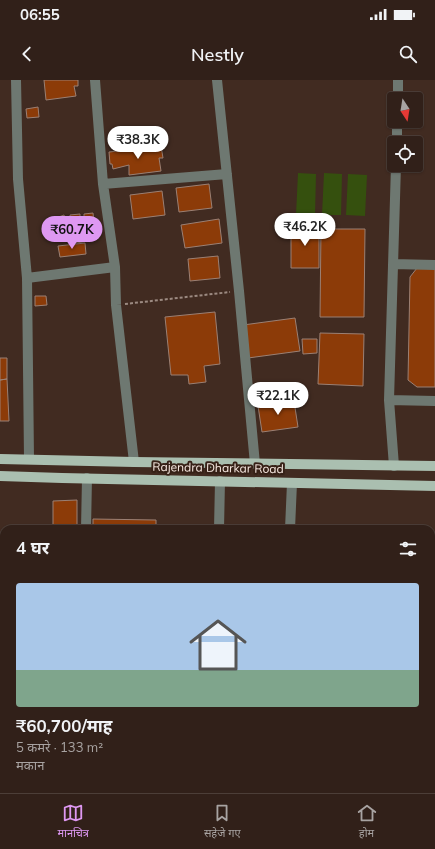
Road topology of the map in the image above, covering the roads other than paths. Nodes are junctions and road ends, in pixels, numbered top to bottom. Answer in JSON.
{"nodes":[{"id":1,"x":16,"y":80,"type":"edge"},
{"id":2,"x":95,"y":80,"type":"edge"},
{"id":3,"x":217,"y":80,"type":"edge"},
{"id":4,"x":398,"y":80,"type":"edge"},
{"id":5,"x":398,"y":92,"type":"edge"},
{"id":6,"x":396,"y":172,"type":"edge"},
{"id":7,"x":227,"y":174,"type":"junction"},
{"id":8,"x":103,"y":184,"type":"junction"},
{"id":9,"x":393,"y":264,"type":"junction"},
{"id":10,"x":435,"y":265,"type":"edge"},
{"id":11,"x":115,"y":267,"type":"junction"},
{"id":12,"x":27,"y":278,"type":"junction"},
{"id":13,"x":389,"y":400,"type":"junction"},
{"id":14,"x":435,"y":401,"type":"edge"},
{"id":15,"x":0,"y":459,"type":"edge"},
{"id":16,"x":29,"y":459,"type":"junction"},
{"id":17,"x":134,"y":462,"type":"junction"},
{"id":18,"x":255,"y":464,"type":"junction"},
{"id":19,"x":394,"y":466,"type":"junction"},
{"id":20,"x":435,"y":466,"type":"edge"},
{"id":21,"x":0,"y":476,"type":"edge"},
{"id":22,"x":87,"y":478,"type":"junction"},
{"id":23,"x":220,"y":481,"type":"junction"},
{"id":24,"x":292,"y":483,"type":"junction"},
{"id":25,"x":435,"y":486,"type":"edge"},
{"id":26,"x":86,"y":525,"type":"edge"},
{"id":27,"x":219,"y":525,"type":"edge"},
{"id":28,"x":290,"y":525,"type":"edge"}],
"edges":[{"from":1,"to":12,"type":"street"},
{"from":2,"to":8,"type":"street"},
{"from":3,"to":7,"type":"street"},
{"from":4,"to":5,"type":"street"},
{"from":6,"to":9,"type":"street"},
{"from":7,"to":8,"type":"street"},
{"from":7,"to":18,"type":"street"},
{"from":8,"to":11,"type":"street"},
{"from":9,"to":10,"type":"street"},
{"from":9,"to":13,"type":"street"},
{"from":11,"to":12,"type":"street"},
{"from":11,"to":17,"type":"street"},
{"from":12,"to":16,"type":"street"},
{"from":13,"to":14,"type":"street"},
{"from":13,"to":19,"type":"street"},
{"from":15,"to":16,"type":"main road","name":"Rajendra Dharkar Road"},
{"from":16,"to":17,"type":"main road","name":"Rajendra Dharkar Road"},
{"from":17,"to":18,"type":"main road","name":"Rajendra Dharkar Road"},
{"from":18,"to":19,"type":"main road","name":"Rajendra Dharkar Road"},
{"from":19,"to":20,"type":"main road","name":"Rajendra Dharkar Road"},
{"from":21,"to":22,"type":"main road","name":"Rajendra Dharkar Road"},
{"from":22,"to":23,"type":"main road","name":"Rajendra Dharkar Road"},
{"from":22,"to":26,"type":"street"},
{"from":23,"to":24,"type":"main road","name":"Rajendra Dharkar Road"},
{"from":23,"to":27,"type":"street"},
{"from":24,"to":25,"type":"main road","name":"Rajendra Dharkar Road"},
{"from":24,"to":28,"type":"street"}]}
